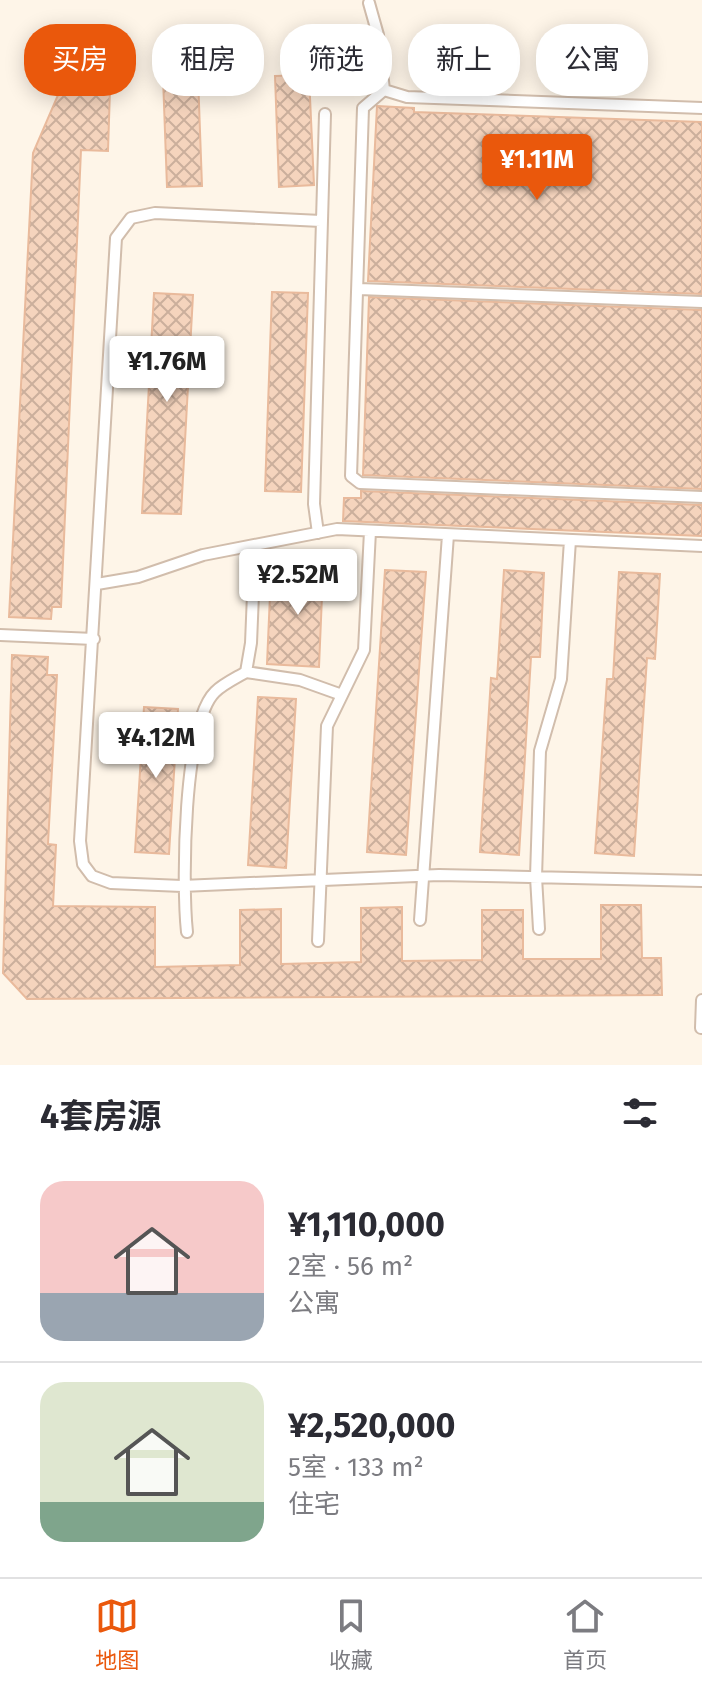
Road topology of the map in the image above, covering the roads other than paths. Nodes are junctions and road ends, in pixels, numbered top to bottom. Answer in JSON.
{"nodes":[{"id":1,"x":369,"y":3,"type":"dead end"},
{"id":2,"x":375,"y":24,"type":"edge"},
{"id":3,"x":392,"y":92,"type":"edge"},
{"id":4,"x":377,"y":96,"type":"edge"},
{"id":5,"x":702,"y":108,"type":"edge"},
{"id":6,"x":325,"y":114,"type":"dead end"},
{"id":7,"x":321,"y":221,"type":"junction"},
{"id":8,"x":359,"y":289,"type":"dead end"},
{"id":9,"x":702,"y":302,"type":"edge"},
{"id":10,"x":702,"y":497,"type":"edge"},
{"id":11,"x":370,"y":531,"type":"junction"},
{"id":12,"x":318,"y":533,"type":"junction"},
{"id":13,"x":448,"y":535,"type":"junction"},
{"id":14,"x":570,"y":540,"type":"junction"},
{"id":15,"x":255,"y":545,"type":"junction"},
{"id":16,"x":702,"y":546,"type":"edge"},
{"id":17,"x":97,"y":584,"type":"junction"},
{"id":18,"x":0,"y":635,"type":"edge"},
{"id":19,"x":94,"y":639,"type":"junction"},
{"id":20,"x":246,"y":672,"type":"junction"},
{"id":21,"x":342,"y":695,"type":"junction"},
{"id":22,"x":536,"y":877,"type":"junction"},
{"id":23,"x":702,"y":881,"type":"edge"},
{"id":24,"x":182,"y":886,"type":"junction"},
{"id":25,"x":420,"y":920,"type":"dead end"},
{"id":26,"x":539,"y":929,"type":"dead end"},
{"id":27,"x":187,"y":932,"type":"dead end"},
{"id":28,"x":318,"y":941,"type":"dead end"},
{"id":29,"x":702,"y":1000,"type":"edge"},
{"id":30,"x":701,"y":1028,"type":"edge"}],
"edges":[{"from":1,"to":2,"type":"lane"},
{"from":3,"to":5,"type":"lane"},
{"from":4,"to":10,"type":"lane"},
{"from":6,"to":7,"type":"lane"},
{"from":7,"to":12,"type":"lane"},
{"from":7,"to":17,"type":"lane"},
{"from":8,"to":9,"type":"lane"},
{"from":11,"to":12,"type":"lane"},
{"from":11,"to":13,"type":"lane"},
{"from":11,"to":21,"type":"lane"},
{"from":12,"to":15,"type":"lane"},
{"from":13,"to":14,"type":"lane"},
{"from":13,"to":25,"type":"lane"},
{"from":14,"to":16,"type":"lane"},
{"from":14,"to":22,"type":"lane"},
{"from":15,"to":17,"type":"lane"},
{"from":15,"to":20,"type":"lane"},
{"from":17,"to":19,"type":"lane"},
{"from":18,"to":19,"type":"lane"},
{"from":19,"to":24,"type":"lane"},
{"from":20,"to":21,"type":"lane"},
{"from":20,"to":24,"type":"lane"},
{"from":21,"to":28,"type":"lane"},
{"from":22,"to":23,"type":"lane"},
{"from":22,"to":24,"type":"lane"},
{"from":22,"to":26,"type":"lane"},
{"from":24,"to":27,"type":"lane"},
{"from":29,"to":30,"type":"lane"}]}
